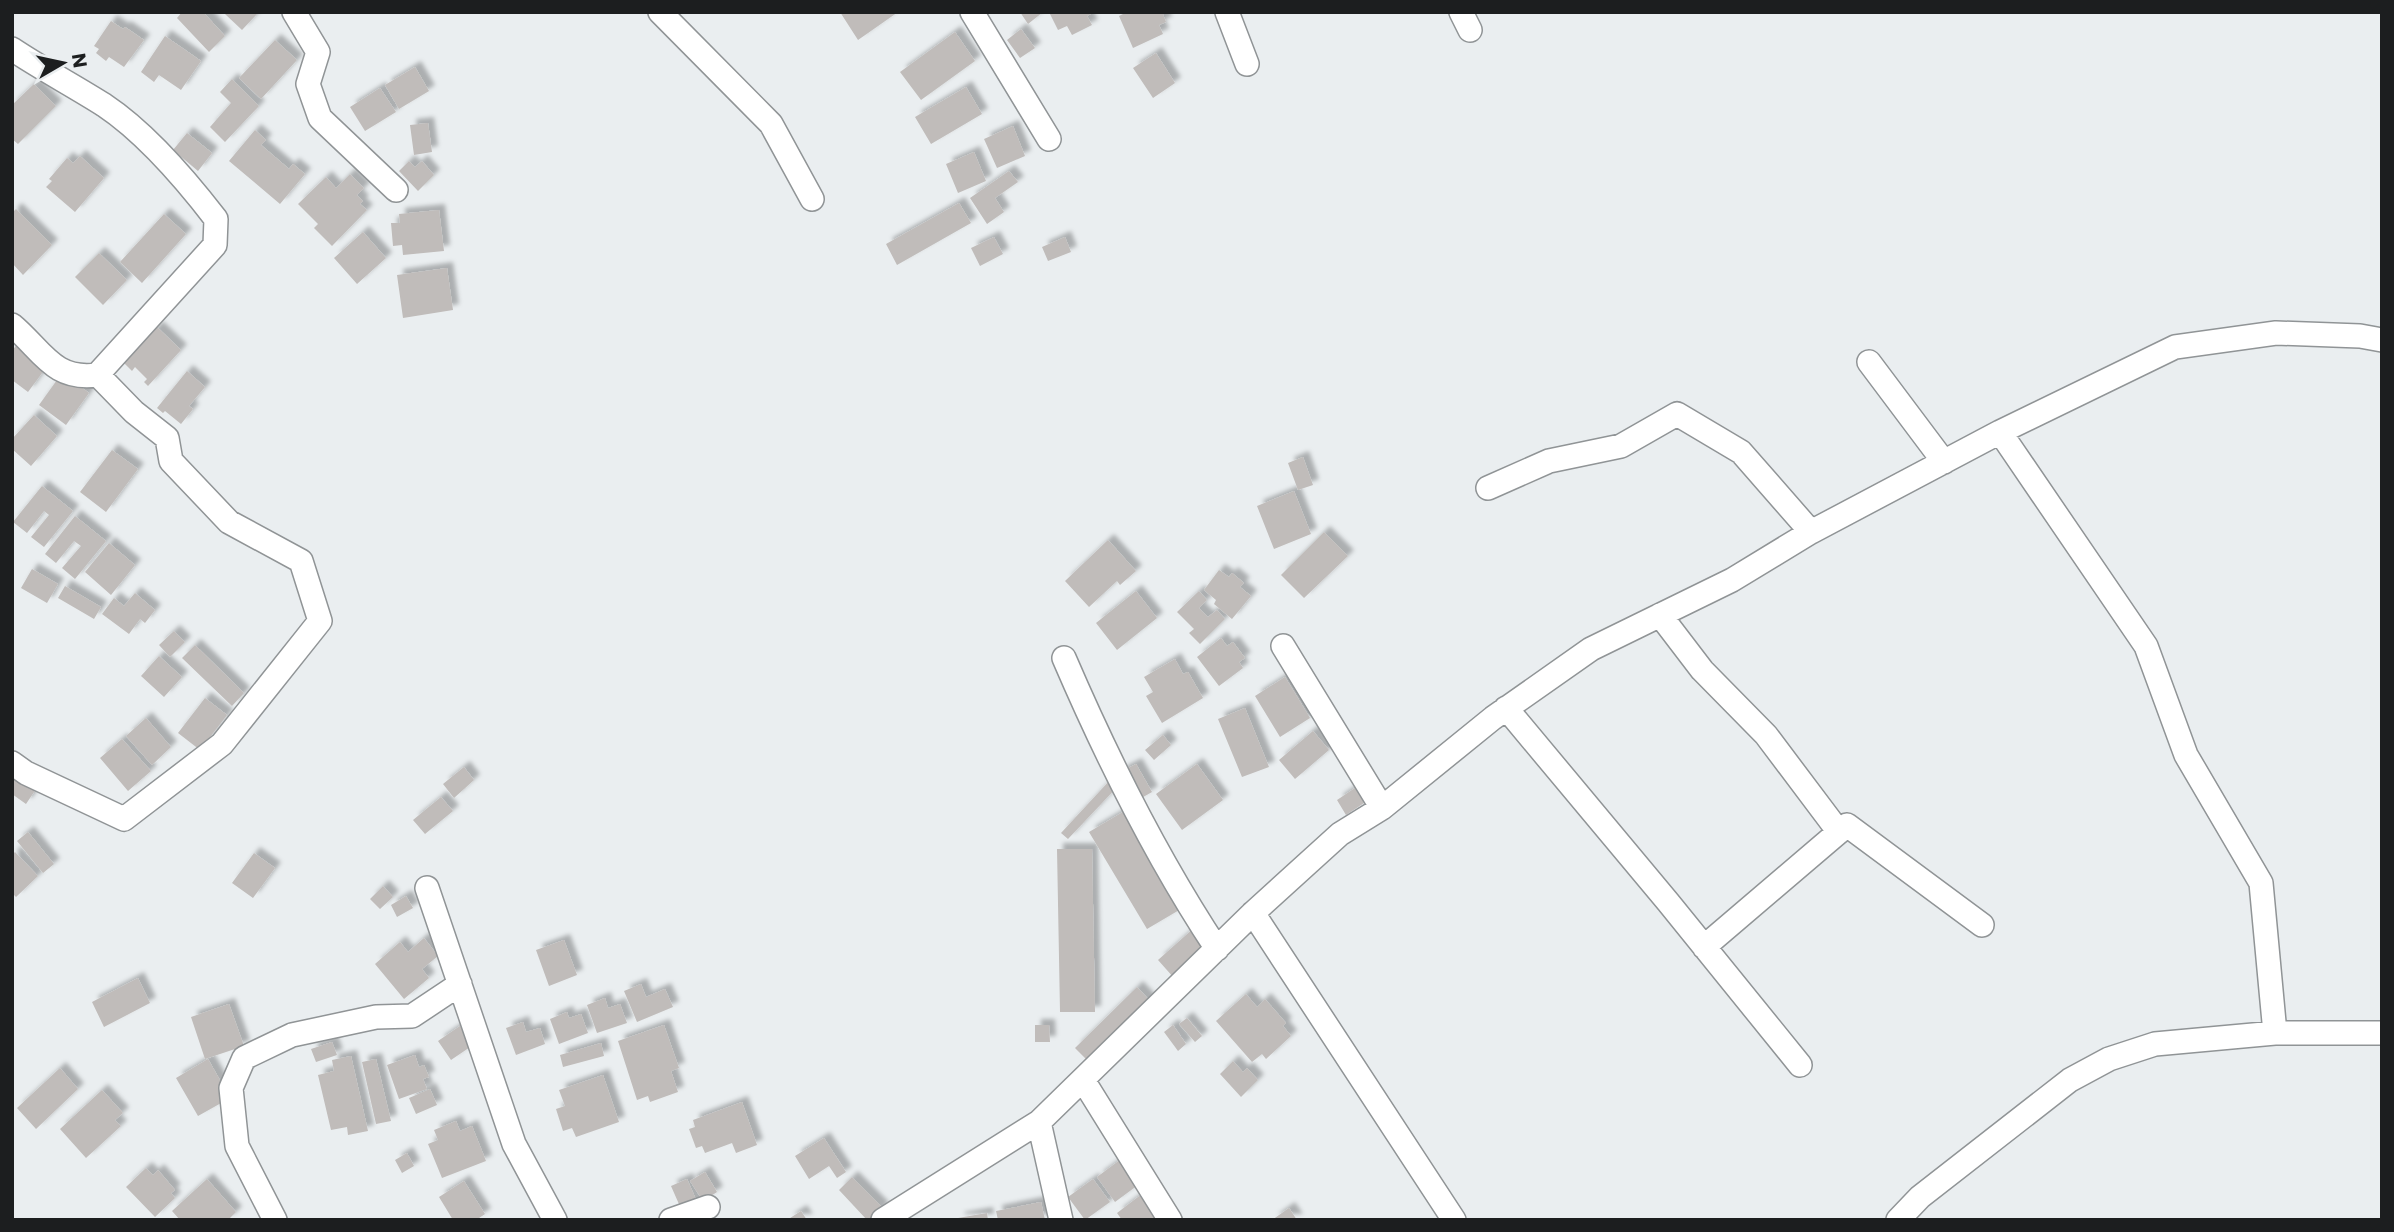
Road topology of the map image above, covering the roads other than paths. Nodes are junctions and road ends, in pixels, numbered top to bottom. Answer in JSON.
{"nodes":[{"id":1,"x":294,"y":12,"type":"edge"},
{"id":2,"x":660,"y":12,"type":"edge"},
{"id":3,"x":972,"y":12,"type":"edge"},
{"id":4,"x":1227,"y":12,"type":"edge"},
{"id":5,"x":12,"y":49,"type":"edge"},
{"id":6,"x":1247,"y":64,"type":"dead end"},
{"id":7,"x":1049,"y":139,"type":"dead end"},
{"id":8,"x":396,"y":190,"type":"dead end"},
{"id":9,"x":812,"y":199,"type":"dead end"},
{"id":10,"x":12,"y":325,"type":"edge"},
{"id":11,"x":2382,"y":340,"type":"edge"},
{"id":12,"x":1869,"y":362,"type":"dead end"},
{"id":13,"x":97,"y":374,"type":"junction"},
{"id":14,"x":2000,"y":432,"type":"junction"},
{"id":15,"x":1944,"y":462,"type":"junction"},
{"id":16,"x":1488,"y":488,"type":"dead end"},
{"id":17,"x":1811,"y":532,"type":"junction"},
{"id":18,"x":1660,"y":615,"type":"junction"},
{"id":19,"x":1283,"y":646,"type":"dead end"},
{"id":20,"x":1064,"y":658,"type":"dead end"},
{"id":21,"x":1506,"y":708,"type":"junction"},
{"id":22,"x":12,"y":763,"type":"edge"},
{"id":23,"x":1382,"y":808,"type":"junction"},
{"id":24,"x":1839,"y":832,"type":"junction"},
{"id":25,"x":427,"y":888,"type":"dead end"},
{"id":26,"x":1253,"y":913,"type":"junction"},
{"id":27,"x":1982,"y":925,"type":"dead end"},
{"id":28,"x":1704,"y":947,"type":"junction"},
{"id":29,"x":1217,"y":949,"type":"junction"},
{"id":30,"x":460,"y":984,"type":"junction"},
{"id":31,"x":2275,"y":1033,"type":"junction"},
{"id":32,"x":2382,"y":1033,"type":"edge"},
{"id":33,"x":1800,"y":1065,"type":"dead end"},
{"id":34,"x":1083,"y":1080,"type":"junction"},
{"id":35,"x":1039,"y":1122,"type":"junction"},
{"id":36,"x":708,"y":1207,"type":"dead end"},
{"id":37,"x":275,"y":1220,"type":"edge"},
{"id":38,"x":555,"y":1220,"type":"edge"},
{"id":39,"x":671,"y":1220,"type":"edge"},
{"id":40,"x":883,"y":1220,"type":"edge"},
{"id":41,"x":1061,"y":1220,"type":"edge"},
{"id":42,"x":1170,"y":1220,"type":"edge"},
{"id":43,"x":1454,"y":1220,"type":"edge"},
{"id":44,"x":1898,"y":1220,"type":"edge"}],
"edges":[{"from":1,"to":8,"type":"street"},
{"from":2,"to":9,"type":"street"},
{"from":3,"to":7,"type":"street"},
{"from":4,"to":6,"type":"street"},
{"from":5,"to":13,"type":"street"},
{"from":10,"to":13,"type":"street"},
{"from":11,"to":14,"type":"street"},
{"from":12,"to":15,"type":"street"},
{"from":13,"to":22,"type":"street"},
{"from":14,"to":15,"type":"street"},
{"from":14,"to":31,"type":"street"},
{"from":15,"to":17,"type":"street"},
{"from":16,"to":17,"type":"street"},
{"from":17,"to":18,"type":"street"},
{"from":18,"to":21,"type":"street"},
{"from":18,"to":24,"type":"street"},
{"from":19,"to":23,"type":"street"},
{"from":20,"to":29,"type":"street"},
{"from":21,"to":23,"type":"street"},
{"from":21,"to":28,"type":"street"},
{"from":23,"to":26,"type":"street"},
{"from":24,"to":27,"type":"street"},
{"from":24,"to":28,"type":"street"},
{"from":25,"to":30,"type":"street"},
{"from":26,"to":29,"type":"street"},
{"from":26,"to":43,"type":"street"},
{"from":28,"to":33,"type":"street"},
{"from":29,"to":34,"type":"street"},
{"from":30,"to":37,"type":"street"},
{"from":30,"to":38,"type":"street"},
{"from":31,"to":32,"type":"street"},
{"from":31,"to":44,"type":"street"},
{"from":34,"to":35,"type":"street"},
{"from":34,"to":42,"type":"street"},
{"from":35,"to":40,"type":"street"},
{"from":35,"to":41,"type":"street"},
{"from":36,"to":39,"type":"street"}]}
